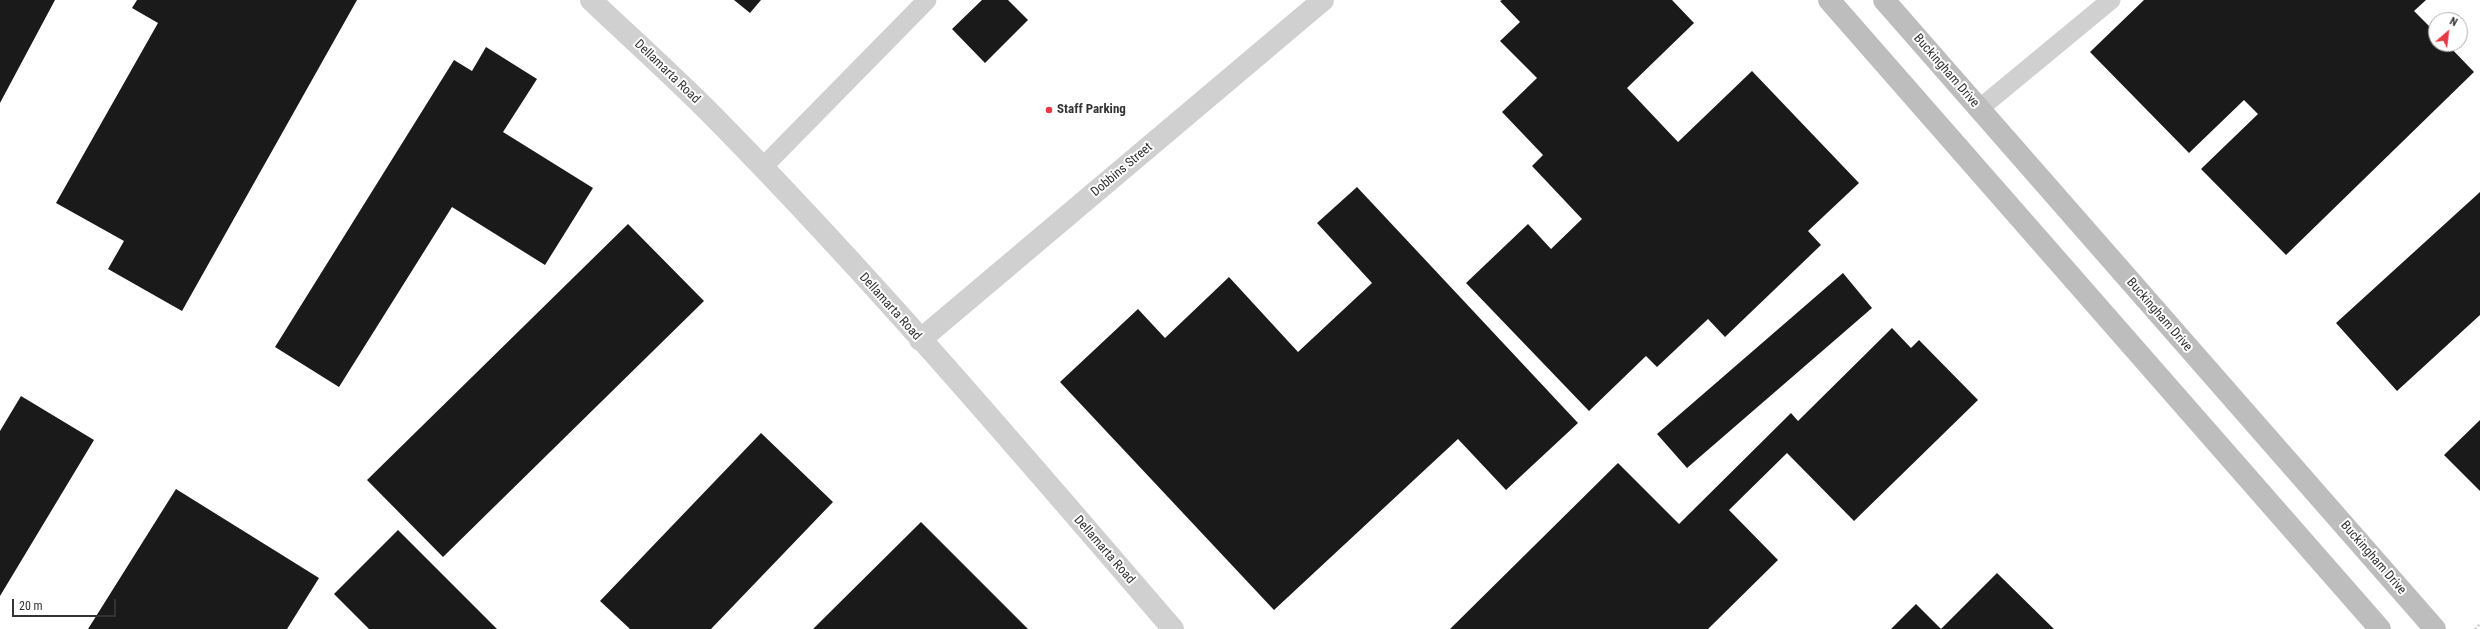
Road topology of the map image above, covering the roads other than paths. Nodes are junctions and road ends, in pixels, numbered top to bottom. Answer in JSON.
{"nodes":[{"id":1,"x":591,"y":0,"type":"edge"},
{"id":2,"x":927,"y":0,"type":"edge"},
{"id":3,"x":1323,"y":0,"type":"edge"},
{"id":4,"x":1829,"y":0,"type":"edge"},
{"id":5,"x":1884,"y":0,"type":"edge"},
{"id":6,"x":2111,"y":0,"type":"edge"},
{"id":7,"x":1980,"y":109,"type":"junction"},
{"id":8,"x":762,"y":167,"type":"junction"},
{"id":9,"x":920,"y":340,"type":"junction"},
{"id":10,"x":2435,"y":628,"type":"edge"},
{"id":11,"x":1173,"y":629,"type":"edge"},
{"id":12,"x":2380,"y":629,"type":"edge"}],
"edges":[{"from":1,"to":8,"type":"street","name":"Dellamarta Road"},
{"from":2,"to":8,"type":"lane"},
{"from":3,"to":9,"type":"street","name":"Dobbins Street"},
{"from":4,"to":12,"type":"street"},
{"from":5,"to":7,"type":"street","name":"Buckingham Drive"},
{"from":6,"to":7,"type":"lane"},
{"from":7,"to":10,"type":"street","name":"Buckingham Drive"},
{"from":8,"to":9,"type":"street","name":"Dellamarta Road"},
{"from":9,"to":11,"type":"street","name":"Dellamarta Road"}]}
